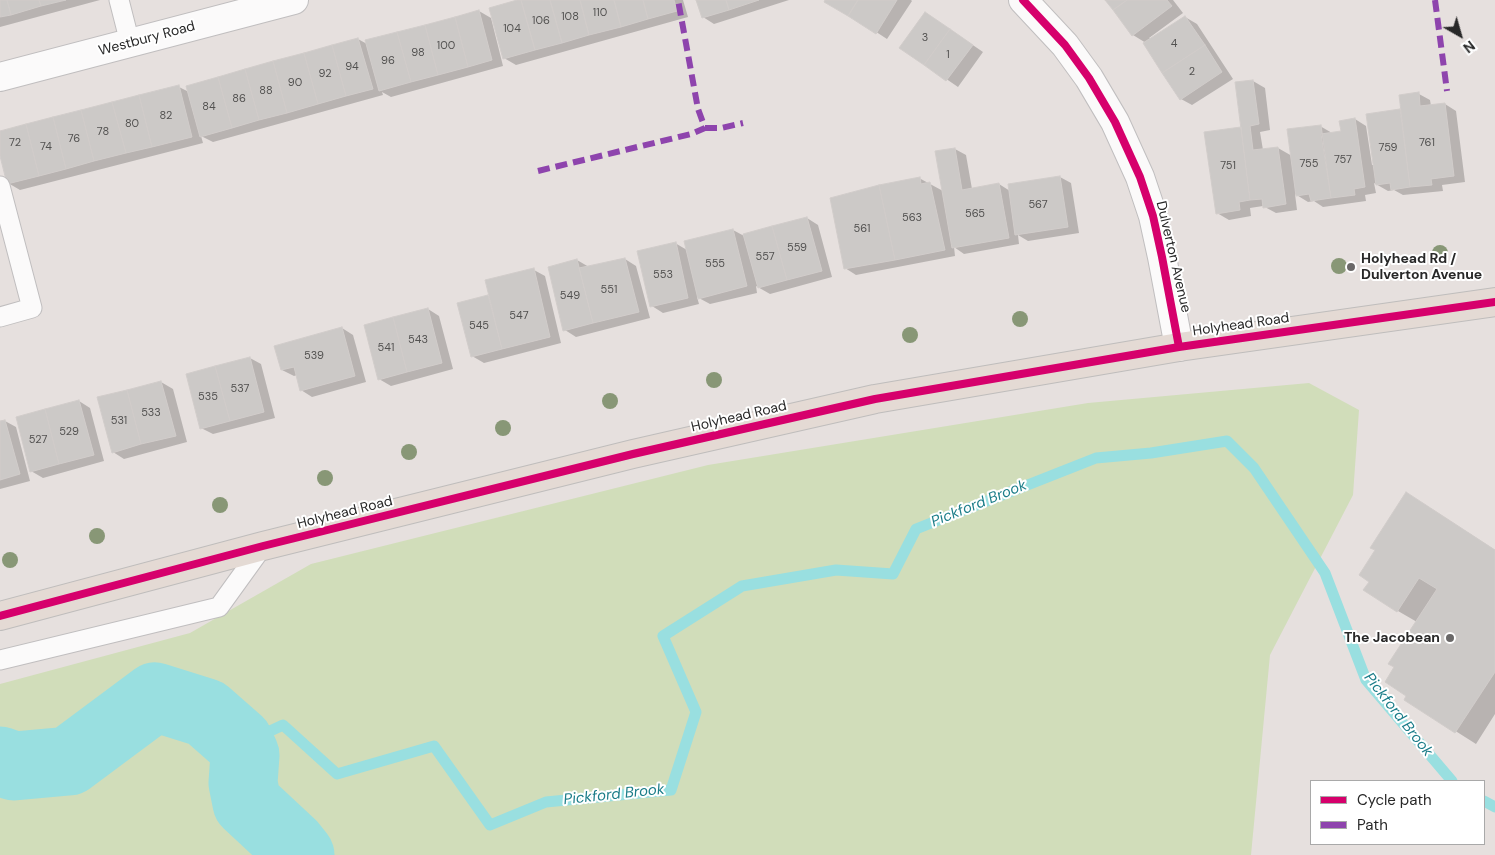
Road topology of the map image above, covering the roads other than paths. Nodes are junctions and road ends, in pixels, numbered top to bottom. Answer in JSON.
{"nodes":[{"id":1,"x":119,"y":0,"type":"edge"},
{"id":2,"x":294,"y":0,"type":"edge"},
{"id":3,"x":1023,"y":0,"type":"edge"},
{"id":4,"x":130,"y":43,"type":"junction"},
{"id":5,"x":0,"y":77,"type":"edge"},
{"id":6,"x":0,"y":186,"type":"edge"},
{"id":7,"x":1495,"y":302,"type":"edge"},
{"id":8,"x":0,"y":317,"type":"edge"},
{"id":9,"x":1179,"y":347,"type":"junction"},
{"id":10,"x":262,"y":546,"type":"junction"},
{"id":11,"x":0,"y":616,"type":"edge"},
{"id":12,"x":0,"y":660,"type":"edge"}],
"edges":[{"from":1,"to":4,"type":"lane"},
{"from":2,"to":4,"type":"street","name":"Westbury Road"},
{"from":3,"to":9,"type":"street","name":"Dulverton Avenue"},
{"from":4,"to":5,"type":"street","name":"Westbury Road"},
{"from":6,"to":8,"type":"lane"},
{"from":7,"to":9,"type":"highway","name":"Holyhead Road"},
{"from":9,"to":10,"type":"highway","name":"Holyhead Road"},
{"from":10,"to":11,"type":"highway","name":"Holyhead Road"},
{"from":10,"to":12,"type":"lane"}]}
